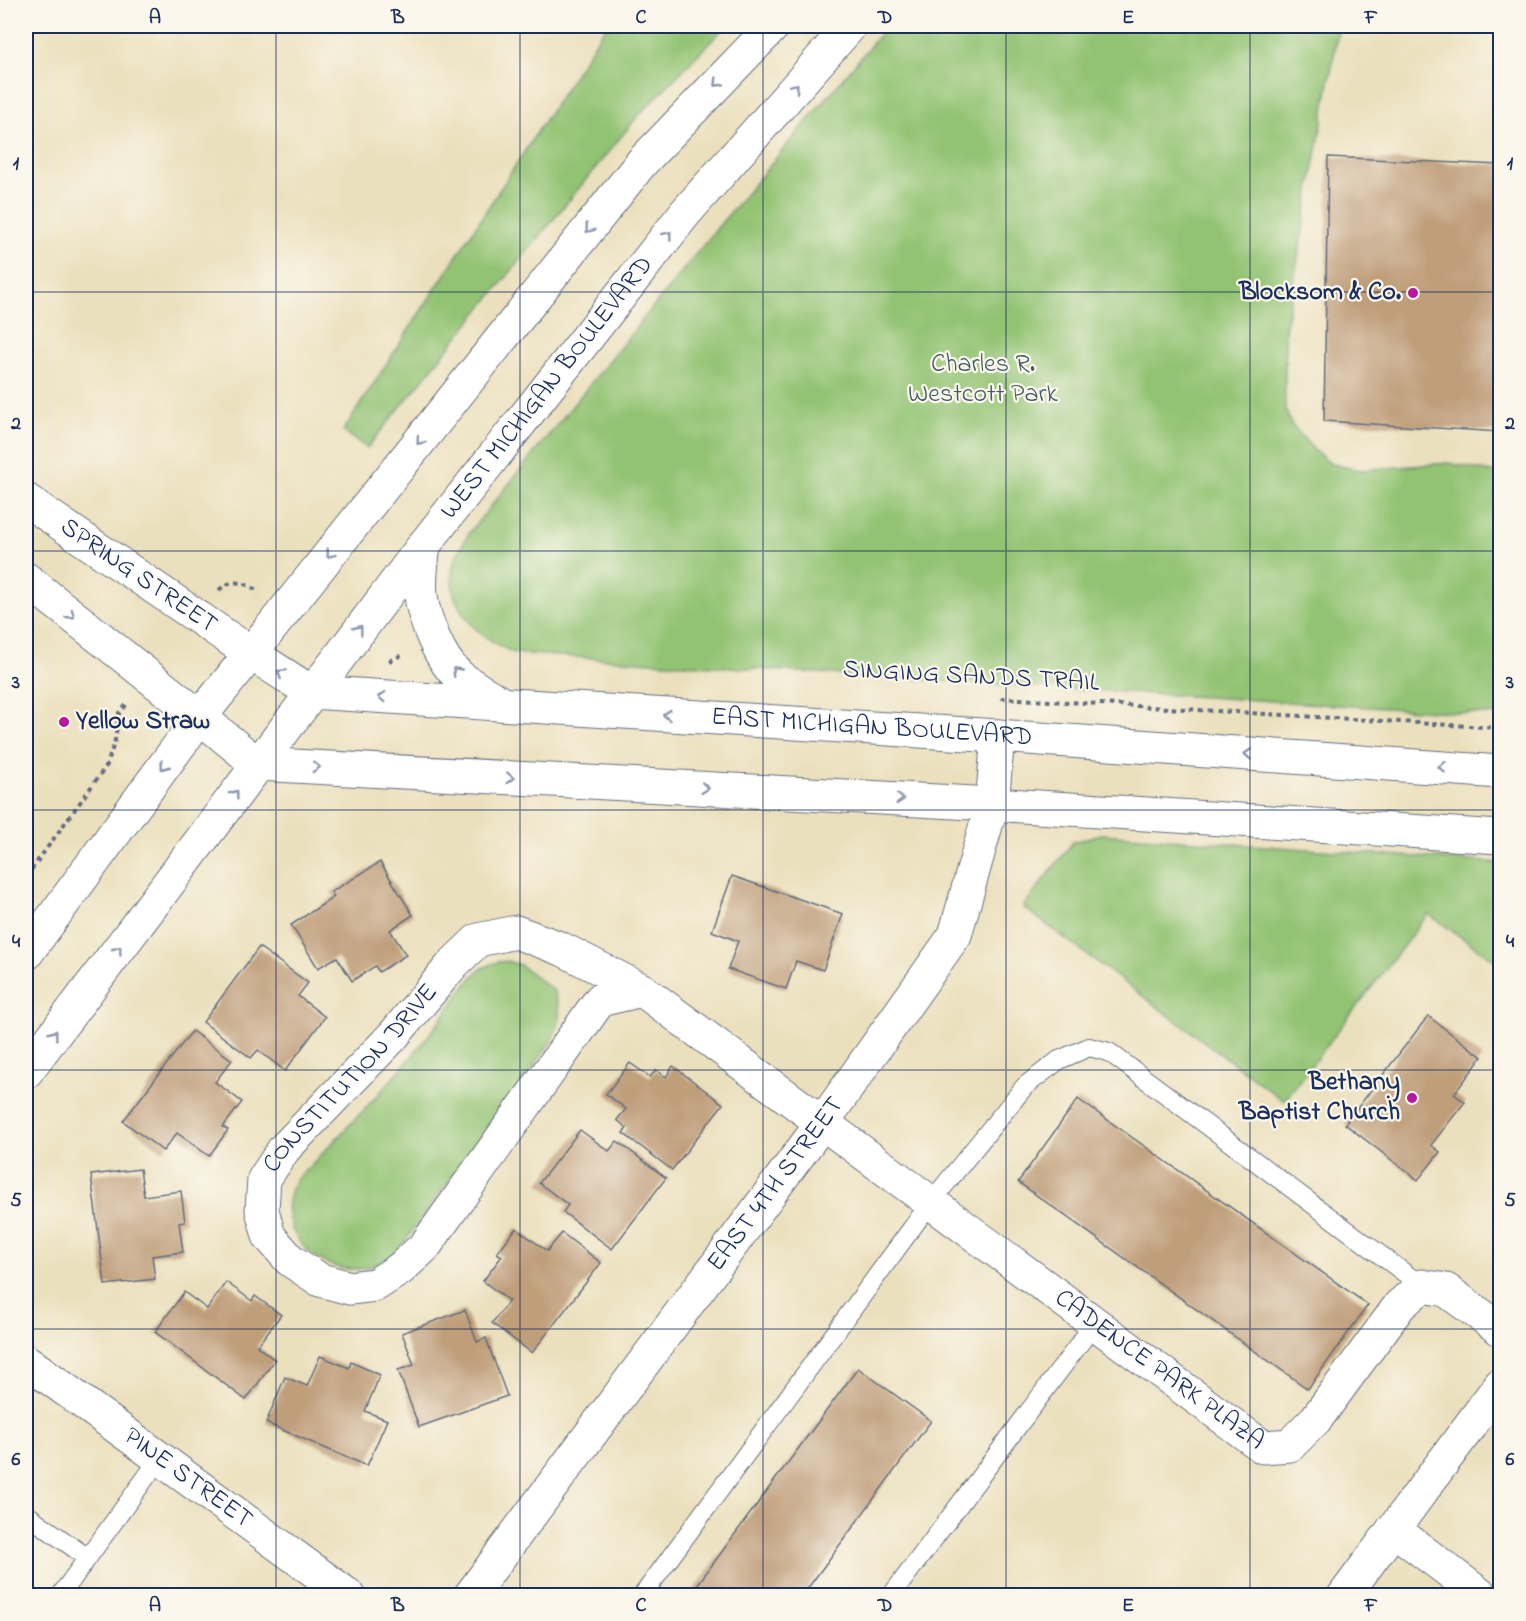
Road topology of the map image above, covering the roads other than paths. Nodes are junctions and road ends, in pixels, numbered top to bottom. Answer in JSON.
{"nodes":[{"id":1,"x":773,"y":26,"type":"edge"},
{"id":2,"x":850,"y":26,"type":"edge"},
{"id":3,"x":26,"y":500,"type":"edge"},
{"id":4,"x":424,"y":545,"type":"junction"},
{"id":5,"x":26,"y":579,"type":"edge"},
{"id":6,"x":252,"y":654,"type":"junction"},
{"id":7,"x":310,"y":692,"type":"junction"},
{"id":8,"x":504,"y":705,"type":"junction"},
{"id":9,"x":200,"y":717,"type":"junction"},
{"id":10,"x":998,"y":736,"type":"junction"},
{"id":11,"x":257,"y":764,"type":"junction"},
{"id":12,"x":1500,"y":772,"type":"edge"},
{"id":13,"x":992,"y":804,"type":"junction"},
{"id":14,"x":1500,"y":837,"type":"edge"},
{"id":15,"x":26,"y":954,"type":"edge"},
{"id":16,"x":642,"y":990,"type":"junction"},
{"id":17,"x":26,"y":1072,"type":"edge"},
{"id":18,"x":823,"y":1122,"type":"junction"},
{"id":19,"x":931,"y":1202,"type":"junction"},
{"id":20,"x":1422,"y":1286,"type":"junction"},
{"id":21,"x":1095,"y":1323,"type":"junction"},
{"id":22,"x":1500,"y":1329,"type":"edge"},
{"id":23,"x":26,"y":1361,"type":"edge"},
{"id":24,"x":1500,"y":1385,"type":"edge"},
{"id":25,"x":160,"y":1458,"type":"junction"},
{"id":26,"x":26,"y":1514,"type":"edge"},
{"id":27,"x":1393,"y":1529,"type":"junction"},
{"id":28,"x":88,"y":1558,"type":"junction"},
{"id":29,"x":60,"y":1596,"type":"edge"},
{"id":30,"x":349,"y":1596,"type":"edge"},
{"id":31,"x":470,"y":1596,"type":"edge"},
{"id":32,"x":642,"y":1596,"type":"edge"},
{"id":33,"x":891,"y":1596,"type":"edge"},
{"id":34,"x":1344,"y":1596,"type":"edge"},
{"id":35,"x":1482,"y":1596,"type":"edge"}],
"edges":[{"from":1,"to":6,"type":"main road","one_way":true},
{"from":4,"to":2,"type":"main road","name":"WEST MICHIGAN BOULEVARD","one_way":true},
{"from":3,"to":6,"type":"main road","name":"SPRING STREET"},
{"from":7,"to":4,"type":"main road","name":"WEST MICHIGAN BOULEVARD","one_way":true},
{"from":8,"to":4,"type":"main road","one_way":true},
{"from":5,"to":9,"type":"main road","one_way":true},
{"from":7,"to":6,"type":"main road","name":"EAST MICHIGAN BOULEVARD","one_way":true},
{"from":6,"to":9,"type":"main road"},
{"from":8,"to":7,"type":"main road","name":"EAST MICHIGAN BOULEVARD","one_way":true},
{"from":7,"to":11,"type":"main road","name":"WEST MICHIGAN BOULEVARD"},
{"from":10,"to":8,"type":"main road","name":"EAST MICHIGAN BOULEVARD","one_way":true},
{"from":9,"to":11,"type":"main road"},
{"from":9,"to":15,"type":"main road","one_way":true},
{"from":12,"to":10,"type":"main road","name":"EAST MICHIGAN BOULEVARD","one_way":true},
{"from":10,"to":13,"type":"main road","name":"EAST 4TH STREET"},
{"from":11,"to":13,"type":"main road","one_way":true},
{"from":17,"to":11,"type":"main road","one_way":true},
{"from":13,"to":14,"type":"main road"},
{"from":13,"to":18,"type":"main road","name":"EAST 4TH STREET"},
{"from":16,"to":16,"type":"main road","name":"CONSTITUTION DRIVE"},
{"from":16,"to":18,"type":"main road","name":"CONSTITUTION DRIVE"},
{"from":18,"to":19,"type":"main road","name":"CADENCE PARK PLAZA"},
{"from":18,"to":31,"type":"main road","name":"EAST 4TH STREET"},
{"from":19,"to":20,"type":"lane"},
{"from":19,"to":21,"type":"main road","name":"CADENCE PARK PLAZA"},
{"from":19,"to":32,"type":"lane"},
{"from":20,"to":21,"type":"main road","name":"CADENCE PARK PLAZA"},
{"from":20,"to":22,"type":"main road"},
{"from":21,"to":33,"type":"lane"},
{"from":23,"to":25,"type":"main road","name":"PINE STREET"},
{"from":24,"to":27,"type":"main road"},
{"from":25,"to":28,"type":"lane"},
{"from":25,"to":30,"type":"main road","name":"PINE STREET"},
{"from":26,"to":28,"type":"lane"},
{"from":27,"to":34,"type":"main road"},
{"from":27,"to":35,"type":"main road"},
{"from":28,"to":29,"type":"lane"}]}
